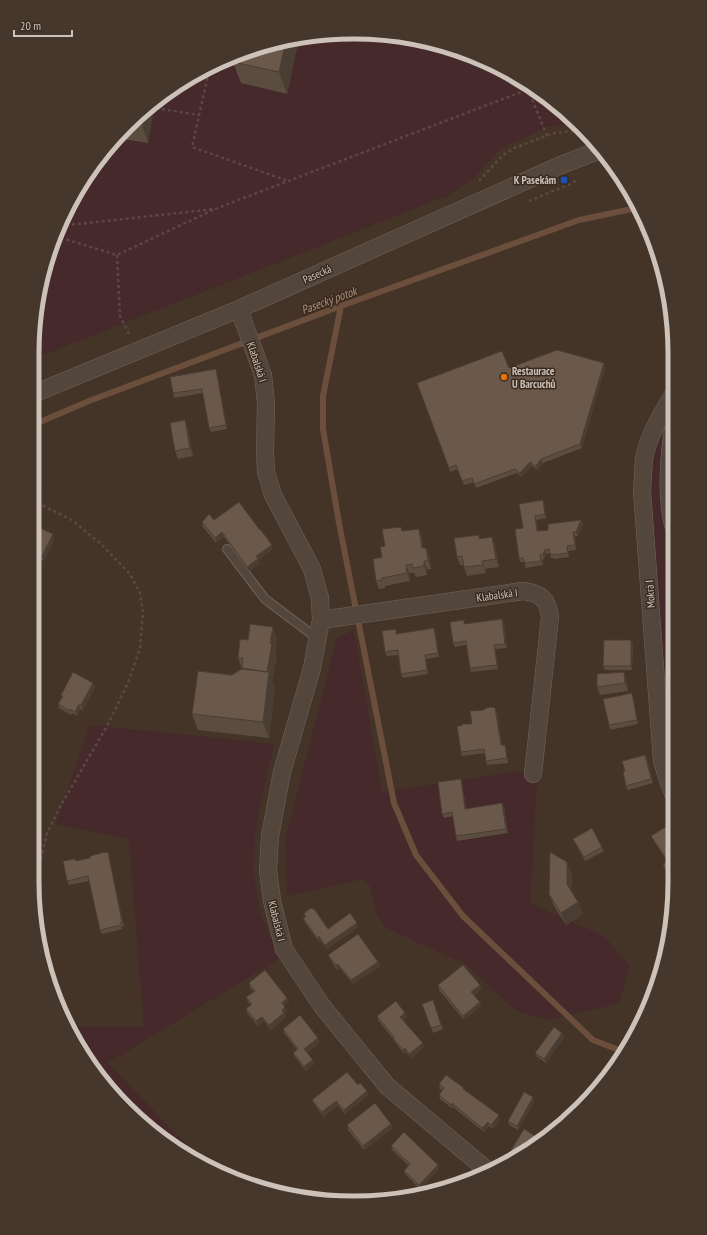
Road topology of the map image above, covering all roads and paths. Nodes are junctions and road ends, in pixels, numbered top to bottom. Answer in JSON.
{"nodes":[{"id":1,"x":208,"y":74,"type":"edge"},
{"id":2,"x":524,"y":89,"type":"edge"},
{"id":3,"x":530,"y":94,"type":"edge"},
{"id":4,"x":156,"y":108,"type":"dead end"},
{"id":5,"x":199,"y":115,"type":"junction"},
{"id":6,"x":547,"y":136,"type":"dead end"},
{"id":7,"x":595,"y":152,"type":"edge"},
{"id":8,"x":580,"y":178,"type":"dead end"},
{"id":9,"x":288,"y":181,"type":"junction"},
{"id":10,"x":528,"y":202,"type":"dead end"},
{"id":11,"x":216,"y":209,"type":"junction"},
{"id":12,"x":66,"y":225,"type":"edge"},
{"id":13,"x":61,"y":238,"type":"edge"},
{"id":14,"x":117,"y":255,"type":"junction"},
{"id":15,"x":239,"y":309,"type":"junction"},
{"id":16,"x":130,"y":336,"type":"dead end"},
{"id":17,"x":39,"y":392,"type":"edge"},
{"id":18,"x":668,"y":405,"type":"edge"},
{"id":19,"x":39,"y":504,"type":"edge"},
{"id":20,"x":227,"y":549,"type":"dead end"},
{"id":21,"x":321,"y":620,"type":"junction"},
{"id":22,"x":318,"y":638,"type":"junction"},
{"id":23,"x":534,"y":774,"type":"dead end"},
{"id":24,"x":668,"y":780,"type":"edge"},
{"id":25,"x":39,"y":868,"type":"edge"},
{"id":26,"x":484,"y":1168,"type":"edge"}],
"edges":[{"from":1,"to":5,"type":"path"},
{"from":2,"to":9,"type":"path"},
{"from":3,"to":6,"type":"path"},
{"from":4,"to":5,"type":"path"},
{"from":5,"to":9,"type":"path"},
{"from":7,"to":15,"type":"street","name":"Pasecká"},
{"from":8,"to":10,"type":"path"},
{"from":9,"to":11,"type":"path"},
{"from":11,"to":12,"type":"path"},
{"from":11,"to":14,"type":"path"},
{"from":13,"to":14,"type":"path"},
{"from":14,"to":16,"type":"path"},
{"from":15,"to":17,"type":"street","name":"Pasecká"},
{"from":15,"to":21,"type":"street","name":"Klabalská I"},
{"from":18,"to":24,"type":"street","name":"Mokrá I"},
{"from":19,"to":25,"type":"path"},
{"from":20,"to":22,"type":"lane"},
{"from":21,"to":22,"type":"street","name":"Klabalská I"},
{"from":21,"to":23,"type":"street","name":"Klabalská I"},
{"from":22,"to":26,"type":"street","name":"Klabalská I"}]}
